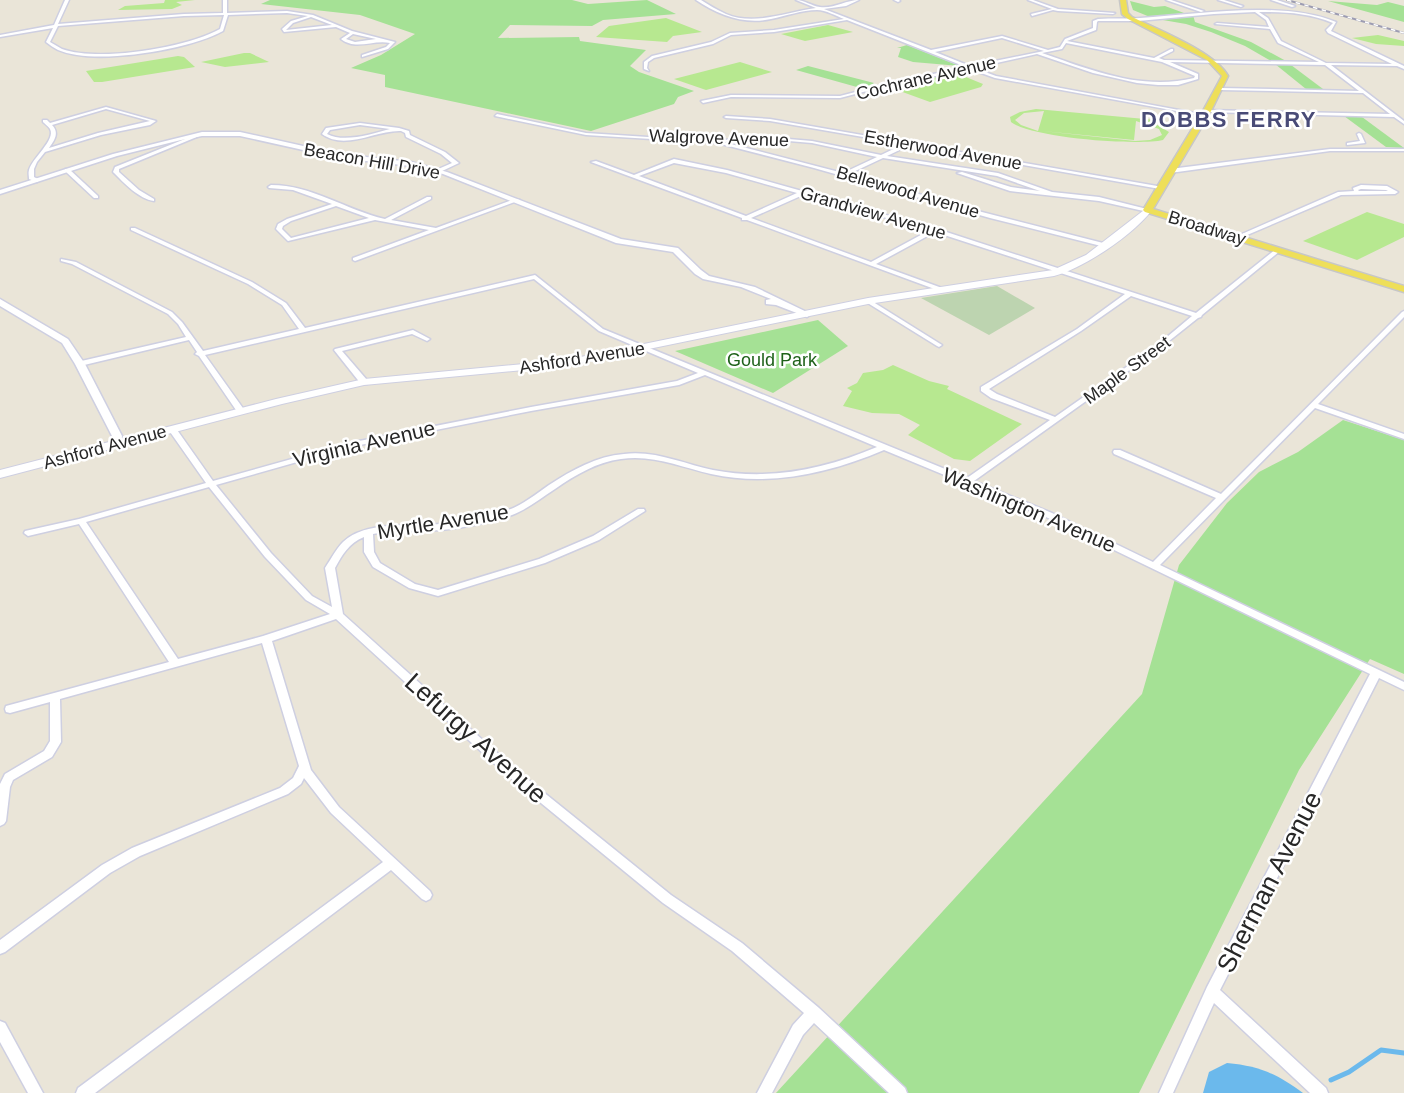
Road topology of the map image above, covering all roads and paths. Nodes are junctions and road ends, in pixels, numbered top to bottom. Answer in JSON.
{"nodes":[{"id":1,"x":67,"y":0,"type":"edge"},
{"id":2,"x":225,"y":0,"type":"edge"},
{"id":3,"x":698,"y":0,"type":"edge"},
{"id":4,"x":798,"y":0,"type":"edge"},
{"id":5,"x":857,"y":0,"type":"edge"},
{"id":6,"x":1042,"y":0,"type":"edge"},
{"id":7,"x":1106,"y":0,"type":"edge"},
{"id":8,"x":1130,"y":0,"type":"edge"},
{"id":9,"x":1168,"y":0,"type":"edge"},
{"id":10,"x":1220,"y":0,"type":"edge"},
{"id":11,"x":1273,"y":0,"type":"edge"},
{"id":12,"x":1123,"y":1,"type":"edge"},
{"id":13,"x":1032,"y":2,"type":"edge"},
{"id":14,"x":1253,"y":7,"type":"junction"},
{"id":15,"x":821,"y":9,"type":"junction"},
{"id":16,"x":1055,"y":9,"type":"junction"},
{"id":17,"x":1204,"y":12,"type":"junction"},
{"id":18,"x":225,"y":14,"type":"junction"},
{"id":19,"x":1125,"y":14,"type":"junction"},
{"id":20,"x":1032,"y":15,"type":"dead end"},
{"id":21,"x":313,"y":16,"type":"junction"},
{"id":22,"x":848,"y":20,"type":"junction"},
{"id":23,"x":1133,"y":20,"type":"junction"},
{"id":24,"x":1335,"y":23,"type":"junction"},
{"id":25,"x":1217,"y":24,"type":"dead end"},
{"id":26,"x":56,"y":25,"type":"junction"},
{"id":27,"x":335,"y":26,"type":"junction"},
{"id":28,"x":1272,"y":28,"type":"junction"},
{"id":29,"x":352,"y":33,"type":"junction"},
{"id":30,"x":0,"y":36,"type":"edge"},
{"id":31,"x":384,"y":39,"type":"junction"},
{"id":32,"x":1064,"y":42,"type":"junction"},
{"id":33,"x":1172,"y":50,"type":"dead end"},
{"id":34,"x":1048,"y":51,"type":"junction"},
{"id":35,"x":929,"y":52,"type":"junction"},
{"id":36,"x":1037,"y":53,"type":"junction"},
{"id":37,"x":1232,"y":54,"type":"dead end"},
{"id":38,"x":363,"y":56,"type":"dead end"},
{"id":39,"x":1163,"y":61,"type":"junction"},
{"id":40,"x":1212,"y":62,"type":"junction"},
{"id":41,"x":1242,"y":62,"type":"junction"},
{"id":42,"x":1326,"y":64,"type":"junction"},
{"id":43,"x":970,"y":67,"type":"junction"},
{"id":44,"x":1403,"y":67,"type":"edge"},
{"id":45,"x":648,"y":70,"type":"dead end"},
{"id":46,"x":1220,"y":89,"type":"junction"},
{"id":47,"x":1364,"y":92,"type":"junction"},
{"id":48,"x":703,"y":102,"type":"dead end"},
{"id":49,"x":1206,"y":113,"type":"junction"},
{"id":50,"x":497,"y":115,"type":"dead end"},
{"id":51,"x":1395,"y":116,"type":"junction"},
{"id":52,"x":726,"y":117,"type":"dead end"},
{"id":53,"x":1404,"y":123,"type":"edge"},
{"id":54,"x":399,"y":129,"type":"junction"},
{"id":55,"x":201,"y":134,"type":"junction"},
{"id":56,"x":1359,"y":134,"type":"dead end"},
{"id":57,"x":710,"y":142,"type":"junction"},
{"id":58,"x":909,"y":144,"type":"junction"},
{"id":59,"x":1336,"y":149,"type":"junction"},
{"id":60,"x":1404,"y":150,"type":"edge"},
{"id":61,"x":44,"y":151,"type":"junction"},
{"id":62,"x":882,"y":157,"type":"junction"},
{"id":63,"x":594,"y":162,"type":"dead end"},
{"id":64,"x":940,"y":168,"type":"junction"},
{"id":65,"x":67,"y":170,"type":"junction"},
{"id":66,"x":438,"y":171,"type":"junction"},
{"id":67,"x":1170,"y":171,"type":"junction"},
{"id":68,"x":845,"y":174,"type":"junction"},
{"id":69,"x":637,"y":177,"type":"junction"},
{"id":70,"x":37,"y":180,"type":"junction"},
{"id":71,"x":271,"y":186,"type":"dead end"},
{"id":72,"x":1160,"y":187,"type":"junction"},
{"id":73,"x":0,"y":192,"type":"edge"},
{"id":74,"x":805,"y":192,"type":"junction"},
{"id":75,"x":1049,"y":192,"type":"junction"},
{"id":76,"x":1357,"y":193,"type":"junction"},
{"id":77,"x":96,"y":197,"type":"dead end"},
{"id":78,"x":429,"y":198,"type":"dead end"},
{"id":79,"x":152,"y":200,"type":"dead end"},
{"id":80,"x":517,"y":200,"type":"junction"},
{"id":81,"x":334,"y":205,"type":"junction"},
{"id":82,"x":1148,"y":210,"type":"junction"},
{"id":83,"x":376,"y":217,"type":"junction"},
{"id":84,"x":744,"y":219,"type":"junction"},
{"id":85,"x":387,"y":220,"type":"junction"},
{"id":86,"x":133,"y":229,"type":"dead end"},
{"id":87,"x":436,"y":229,"type":"junction"},
{"id":88,"x":935,"y":230,"type":"junction"},
{"id":89,"x":1238,"y":237,"type":"junction"},
{"id":90,"x":1105,"y":244,"type":"junction"},
{"id":91,"x":1278,"y":250,"type":"junction"},
{"id":92,"x":355,"y":258,"type":"dead end"},
{"id":93,"x":63,"y":260,"type":"dead end"},
{"id":94,"x":871,"y":264,"type":"junction"},
{"id":95,"x":1061,"y":272,"type":"junction"},
{"id":96,"x":940,"y":289,"type":"junction"},
{"id":97,"x":1404,"y":289,"type":"edge"},
{"id":98,"x":1129,"y":294,"type":"junction"},
{"id":99,"x":868,"y":301,"type":"junction"},
{"id":100,"x":0,"y":302,"type":"edge"},
{"id":101,"x":1404,"y":313,"type":"edge"},
{"id":102,"x":807,"y":314,"type":"junction"},
{"id":103,"x":1199,"y":316,"type":"junction"},
{"id":104,"x":304,"y":331,"type":"junction"},
{"id":105,"x":190,"y":338,"type":"junction"},
{"id":106,"x":426,"y":339,"type":"dead end"},
{"id":107,"x":939,"y":345,"type":"dead end"},
{"id":108,"x":647,"y":348,"type":"junction"},
{"id":109,"x":200,"y":354,"type":"junction"},
{"id":110,"x":80,"y":363,"type":"junction"},
{"id":111,"x":704,"y":373,"type":"junction"},
{"id":112,"x":364,"y":382,"type":"junction"},
{"id":113,"x":1314,"y":405,"type":"junction"},
{"id":114,"x":240,"y":411,"type":"junction"},
{"id":115,"x":1058,"y":420,"type":"junction"},
{"id":116,"x":172,"y":429,"type":"junction"},
{"id":117,"x":1404,"y":437,"type":"edge"},
{"id":118,"x":116,"y":444,"type":"junction"},
{"id":119,"x":885,"y":447,"type":"junction"},
{"id":120,"x":1117,"y":452,"type":"dead end"},
{"id":121,"x":0,"y":474,"type":"edge"},
{"id":122,"x":969,"y":481,"type":"junction"},
{"id":123,"x":210,"y":483,"type":"junction"},
{"id":124,"x":1221,"y":497,"type":"junction"},
{"id":125,"x":641,"y":511,"type":"dead end"},
{"id":126,"x":81,"y":520,"type":"junction"},
{"id":127,"x":28,"y":533,"type":"dead end"},
{"id":128,"x":368,"y":534,"type":"junction"},
{"id":129,"x":1155,"y":565,"type":"junction"},
{"id":130,"x":338,"y":615,"type":"junction"},
{"id":131,"x":266,"y":639,"type":"junction"},
{"id":132,"x":175,"y":663,"type":"junction"},
{"id":133,"x":1376,"y":673,"type":"junction"},
{"id":134,"x":1404,"y":686,"type":"edge"},
{"id":135,"x":55,"y":696,"type":"junction"},
{"id":136,"x":10,"y":709,"type":"dead end"},
{"id":137,"x":304,"y":767,"type":"junction"},
{"id":138,"x":0,"y":821,"type":"edge"},
{"id":139,"x":390,"y":864,"type":"junction"},
{"id":140,"x":426,"y":895,"type":"dead end"},
{"id":141,"x":0,"y":948,"type":"edge"},
{"id":142,"x":1212,"y":992,"type":"junction"},
{"id":143,"x":814,"y":1013,"type":"junction"},
{"id":144,"x":0,"y":1028,"type":"edge"},
{"id":145,"x":36,"y":1093,"type":"edge"},
{"id":146,"x":83,"y":1093,"type":"edge"},
{"id":147,"x":764,"y":1093,"type":"edge"},
{"id":148,"x":900,"y":1093,"type":"edge"},
{"id":149,"x":1166,"y":1093,"type":"edge"},
{"id":150,"x":1321,"y":1093,"type":"edge"}],
"edges":[{"from":1,"to":26,"type":"street"},
{"from":2,"to":18,"type":"street"},
{"from":3,"to":15,"type":"street"},
{"from":4,"to":15,"type":"street"},
{"from":5,"to":15,"type":"street"},
{"from":6,"to":13,"type":"street"},
{"from":7,"to":12,"type":"street"},
{"from":8,"to":12,"type":"street"},
{"from":9,"to":17,"type":"street"},
{"from":10,"to":14,"type":"street"},
{"from":11,"to":24,"type":"street"},
{"from":12,"to":19,"type":"main road"},
{"from":13,"to":16,"type":"street"},
{"from":14,"to":17,"type":"street"},
{"from":14,"to":24,"type":"street"},
{"from":14,"to":28,"type":"street"},
{"from":15,"to":22,"type":"street"},
{"from":16,"to":19,"type":"street"},
{"from":16,"to":20,"type":"street"},
{"from":17,"to":23,"type":"street"},
{"from":18,"to":21,"type":"street"},
{"from":18,"to":26,"type":"street"},
{"from":18,"to":26,"type":"street"},
{"from":19,"to":23,"type":"main road"},
{"from":21,"to":27,"type":"street"},
{"from":21,"to":27,"type":"street"},
{"from":22,"to":35,"type":"street"},
{"from":22,"to":45,"type":"street"},
{"from":23,"to":32,"type":"street","name":"Cochrane Avenue"},
{"from":23,"to":40,"type":"main road"},
{"from":24,"to":44,"type":"street"},
{"from":25,"to":28,"type":"street"},
{"from":26,"to":30,"type":"street"},
{"from":27,"to":29,"type":"street"},
{"from":28,"to":42,"type":"street"},
{"from":29,"to":31,"type":"street"},
{"from":29,"to":31,"type":"street"},
{"from":31,"to":38,"type":"street"},
{"from":32,"to":34,"type":"street","name":"Cochrane Avenue"},
{"from":32,"to":39,"type":"street"},
{"from":33,"to":39,"type":"street"},
{"from":34,"to":35,"type":"street"},
{"from":34,"to":36,"type":"street","name":"Cochrane Avenue"},
{"from":35,"to":43,"type":"street"},
{"from":36,"to":39,"type":"street"},
{"from":36,"to":43,"type":"street","name":"Cochrane Avenue"},
{"from":37,"to":41,"type":"street"},
{"from":39,"to":40,"type":"street"},
{"from":40,"to":41,"type":"street"},
{"from":40,"to":46,"type":"main road"},
{"from":41,"to":42,"type":"street"},
{"from":42,"to":44,"type":"street"},
{"from":42,"to":47,"type":"street"},
{"from":43,"to":48,"type":"street","name":"Cochrane Avenue"},
{"from":43,"to":49,"type":"street"},
{"from":46,"to":47,"type":"street"},
{"from":46,"to":49,"type":"main road","name":"Broadway"},
{"from":47,"to":51,"type":"street"},
{"from":49,"to":51,"type":"street"},
{"from":49,"to":67,"type":"main road","name":"Broadway"},
{"from":50,"to":57,"type":"street","name":"Walgrove Avenue"},
{"from":51,"to":53,"type":"street"},
{"from":52,"to":58,"type":"street","name":"Estherwood Avenue"},
{"from":54,"to":54,"type":"street"},
{"from":54,"to":66,"type":"street"},
{"from":55,"to":65,"type":"street","name":"Beacon Hill Drive"},
{"from":55,"to":66,"type":"street","name":"Beacon Hill Drive"},
{"from":55,"to":79,"type":"street"},
{"from":56,"to":59,"type":"street"},
{"from":57,"to":62,"type":"street","name":"Walgrove Avenue"},
{"from":57,"to":68,"type":"street","name":"Bellewood Avenue"},
{"from":58,"to":62,"type":"street"},
{"from":58,"to":72,"type":"street","name":"Estherwood Avenue"},
{"from":59,"to":60,"type":"street"},
{"from":59,"to":67,"type":"street"},
{"from":61,"to":61,"type":"street"},
{"from":61,"to":70,"type":"street"},
{"from":62,"to":64,"type":"street","name":"Walgrove Avenue"},
{"from":62,"to":68,"type":"street"},
{"from":63,"to":69,"type":"street"},
{"from":64,"to":75,"type":"street","name":"Walgrove Avenue"},
{"from":64,"to":75,"type":"street","name":"Walgrove Avenue"},
{"from":65,"to":70,"type":"street","name":"Beacon Hill Drive"},
{"from":65,"to":77,"type":"street"},
{"from":66,"to":80,"type":"street","name":"Beacon Hill Drive"},
{"from":67,"to":72,"type":"main road","name":"Broadway"},
{"from":68,"to":90,"type":"street","name":"Bellewood Avenue"},
{"from":69,"to":74,"type":"street","name":"Grandview Avenue"},
{"from":69,"to":84,"type":"street"},
{"from":70,"to":73,"type":"street","name":"Beacon Hill Drive"},
{"from":71,"to":81,"type":"street"},
{"from":72,"to":82,"type":"main road","name":"Broadway"},
{"from":74,"to":84,"type":"street"},
{"from":74,"to":88,"type":"street","name":"Grandview Avenue"},
{"from":75,"to":82,"type":"street","name":"Walgrove Avenue"},
{"from":76,"to":76,"type":"street"},
{"from":76,"to":89,"type":"street"},
{"from":78,"to":85,"type":"street"},
{"from":80,"to":87,"type":"street"},
{"from":80,"to":102,"type":"street","name":"Beacon Hill Drive"},
{"from":81,"to":83,"type":"street"},
{"from":81,"to":83,"type":"street"},
{"from":82,"to":89,"type":"main road","name":"Broadway"},
{"from":82,"to":90,"type":"main road","name":"Ashford Avenue"},
{"from":83,"to":85,"type":"street"},
{"from":84,"to":94,"type":"street"},
{"from":85,"to":87,"type":"street"},
{"from":86,"to":104,"type":"street"},
{"from":87,"to":92,"type":"street"},
{"from":88,"to":94,"type":"street"},
{"from":88,"to":95,"type":"street","name":"Grandview Avenue"},
{"from":89,"to":91,"type":"main road","name":"Broadway"},
{"from":90,"to":95,"type":"main road","name":"Ashford Avenue"},
{"from":91,"to":97,"type":"main road","name":"Broadway"},
{"from":91,"to":103,"type":"street","name":"Maple Street"},
{"from":93,"to":105,"type":"street"},
{"from":94,"to":96,"type":"street"},
{"from":95,"to":96,"type":"main road","name":"Ashford Avenue"},
{"from":95,"to":98,"type":"street","name":"Grandview Avenue"},
{"from":96,"to":99,"type":"main road","name":"Ashford Avenue"},
{"from":98,"to":103,"type":"street","name":"Grandview Avenue"},
{"from":98,"to":115,"type":"street"},
{"from":99,"to":102,"type":"main road","name":"Ashford Avenue"},
{"from":99,"to":107,"type":"street"},
{"from":100,"to":110,"type":"street"},
{"from":101,"to":113,"type":"street"},
{"from":102,"to":108,"type":"main road","name":"Ashford Avenue"},
{"from":103,"to":115,"type":"street","name":"Maple Street"},
{"from":104,"to":108,"type":"street","name":"Washington Avenue"},
{"from":104,"to":109,"type":"street"},
{"from":105,"to":109,"type":"street"},
{"from":105,"to":110,"type":"street"},
{"from":106,"to":112,"type":"street"},
{"from":108,"to":111,"type":"street","name":"Washington Avenue"},
{"from":108,"to":112,"type":"main road","name":"Ashford Avenue"},
{"from":109,"to":114,"type":"street"},
{"from":110,"to":118,"type":"street"},
{"from":111,"to":119,"type":"street","name":"Washington Avenue"},
{"from":111,"to":123,"type":"street","name":"Virginia Avenue"},
{"from":112,"to":114,"type":"main road","name":"Ashford Avenue"},
{"from":113,"to":117,"type":"street"},
{"from":113,"to":124,"type":"street"},
{"from":114,"to":116,"type":"main road","name":"Ashford Avenue"},
{"from":115,"to":122,"type":"street","name":"Maple Street"},
{"from":116,"to":118,"type":"main road","name":"Ashford Avenue"},
{"from":116,"to":123,"type":"street","name":"Lefurgy Avenue"},
{"from":118,"to":121,"type":"main road","name":"Ashford Avenue"},
{"from":119,"to":122,"type":"street","name":"Washington Avenue"},
{"from":119,"to":128,"type":"street","name":"Myrtle Avenue"},
{"from":120,"to":124,"type":"street"},
{"from":122,"to":129,"type":"street","name":"Washington Avenue"},
{"from":123,"to":126,"type":"street","name":"Virginia Avenue"},
{"from":123,"to":130,"type":"street","name":"Lefurgy Avenue"},
{"from":124,"to":129,"type":"street"},
{"from":125,"to":128,"type":"street"},
{"from":126,"to":127,"type":"street","name":"Virginia Avenue"},
{"from":126,"to":132,"type":"street"},
{"from":128,"to":130,"type":"street","name":"Myrtle Avenue"},
{"from":129,"to":133,"type":"street","name":"Washington Avenue"},
{"from":130,"to":131,"type":"street"},
{"from":130,"to":143,"type":"street","name":"Lefurgy Avenue"},
{"from":131,"to":132,"type":"street"},
{"from":131,"to":137,"type":"street"},
{"from":132,"to":135,"type":"street"},
{"from":133,"to":134,"type":"street","name":"Washington Avenue"},
{"from":133,"to":142,"type":"street","name":"Sherman Avenue"},
{"from":135,"to":136,"type":"street"},
{"from":135,"to":138,"type":"street"},
{"from":137,"to":139,"type":"street"},
{"from":137,"to":141,"type":"street"},
{"from":139,"to":140,"type":"street"},
{"from":139,"to":146,"type":"street"},
{"from":142,"to":149,"type":"street","name":"Sherman Avenue"},
{"from":142,"to":150,"type":"street"},
{"from":143,"to":147,"type":"street"},
{"from":143,"to":148,"type":"street"},
{"from":144,"to":145,"type":"street"}]}
